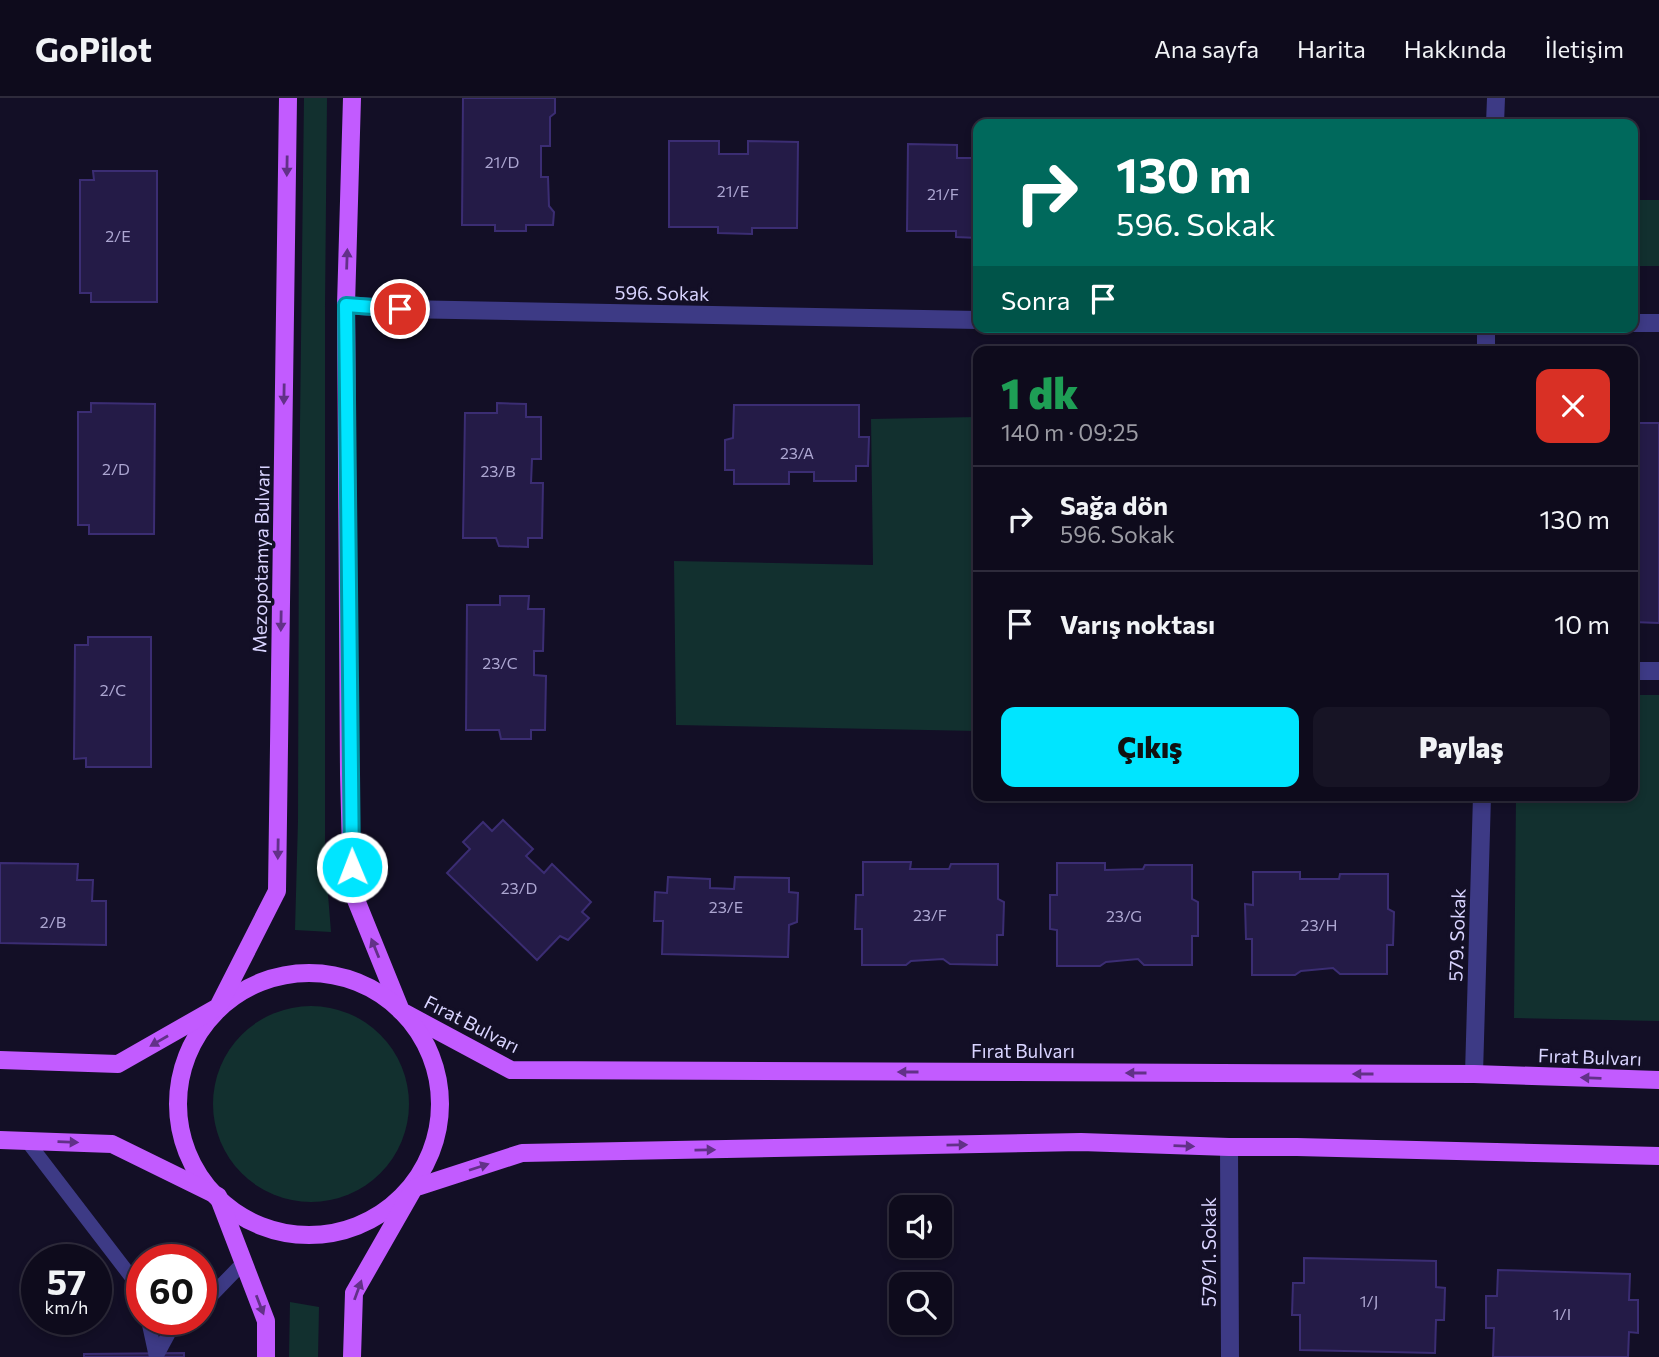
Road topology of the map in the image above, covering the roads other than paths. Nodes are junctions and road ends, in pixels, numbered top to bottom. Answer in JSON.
{"nodes":[{"id":1,"x":288,"y":98,"type":"edge"},
{"id":2,"x":352,"y":98,"type":"edge"},
{"id":3,"x":1496,"y":98,"type":"edge"},
{"id":4,"x":1494,"y":119,"type":"edge"},
{"id":5,"x":346,"y":305,"type":"junction"},
{"id":6,"x":973,"y":320,"type":"edge"},
{"id":7,"x":1638,"y":323,"type":"edge"},
{"id":8,"x":1659,"y":323,"type":"edge"},
{"id":9,"x":1638,"y":671,"type":"edge"},
{"id":10,"x":1659,"y":671,"type":"edge"},
{"id":11,"x":1482,"y":801,"type":"edge"},
{"id":12,"x":218,"y":1007,"type":"junction"},
{"id":13,"x":401,"y":1011,"type":"junction"},
{"id":14,"x":0,"y":1060,"type":"edge"},
{"id":15,"x":1474,"y":1074,"type":"junction"},
{"id":16,"x":1659,"y":1080,"type":"edge"},
{"id":17,"x":0,"y":1140,"type":"edge"},
{"id":18,"x":27,"y":1141,"type":"junction"},
{"id":19,"x":1229,"y":1147,"type":"junction"},
{"id":20,"x":1659,"y":1156,"type":"edge"},
{"id":21,"x":414,"y":1188,"type":"junction"},
{"id":22,"x":218,"y":1196,"type":"junction"},
{"id":23,"x":244,"y":1262,"type":"junction"},
{"id":24,"x":126,"y":1270,"type":"edge"},
{"id":25,"x":217,"y":1290,"type":"edge"},
{"id":26,"x":151,"y":1335,"type":"edge"},
{"id":27,"x":168,"y":1335,"type":"edge"},
{"id":28,"x":156,"y":1357,"type":"edge"},
{"id":29,"x":266,"y":1357,"type":"edge"},
{"id":30,"x":352,"y":1357,"type":"edge"},
{"id":31,"x":1230,"y":1357,"type":"edge"}],
"edges":[{"from":1,"to":12,"type":"main road","name":"Mezopotamya Bulvarı","one_way":true},
{"from":5,"to":2,"type":"main road","one_way":true},
{"from":3,"to":4,"type":"street"},
{"from":5,"to":6,"type":"street","name":"596. Sokak"},
{"from":13,"to":5,"type":"main road","one_way":true},
{"from":7,"to":8,"type":"street"},
{"from":9,"to":10,"type":"street"},
{"from":11,"to":15,"type":"street","name":"579. Sokak"},
{"from":12,"to":13,"type":"main road"},
{"from":12,"to":14,"type":"main road","one_way":true},
{"from":12,"to":22,"type":"main road","name":"Mezopotamya Bulvarı"},
{"from":15,"to":13,"type":"main road","name":"Fırat Bulvarı","one_way":true},
{"from":13,"to":21,"type":"main road"},
{"from":16,"to":15,"type":"main road","name":"Fırat Bulvarı","one_way":true},
{"from":17,"to":18,"type":"main road"},
{"from":18,"to":22,"type":"main road","one_way":true},
{"from":18,"to":24,"type":"lane"},
{"from":19,"to":20,"type":"main road"},
{"from":21,"to":19,"type":"main road","one_way":true},
{"from":19,"to":31,"type":"street","name":"579/1. Sokak"},
{"from":21,"to":22,"type":"main road"},
{"from":30,"to":21,"type":"main road","one_way":true},
{"from":22,"to":23,"type":"main road"},
{"from":23,"to":25,"type":"lane"},
{"from":23,"to":29,"type":"main road","one_way":true},
{"from":26,"to":28,"type":"lane"},
{"from":27,"to":28,"type":"lane"}]}
